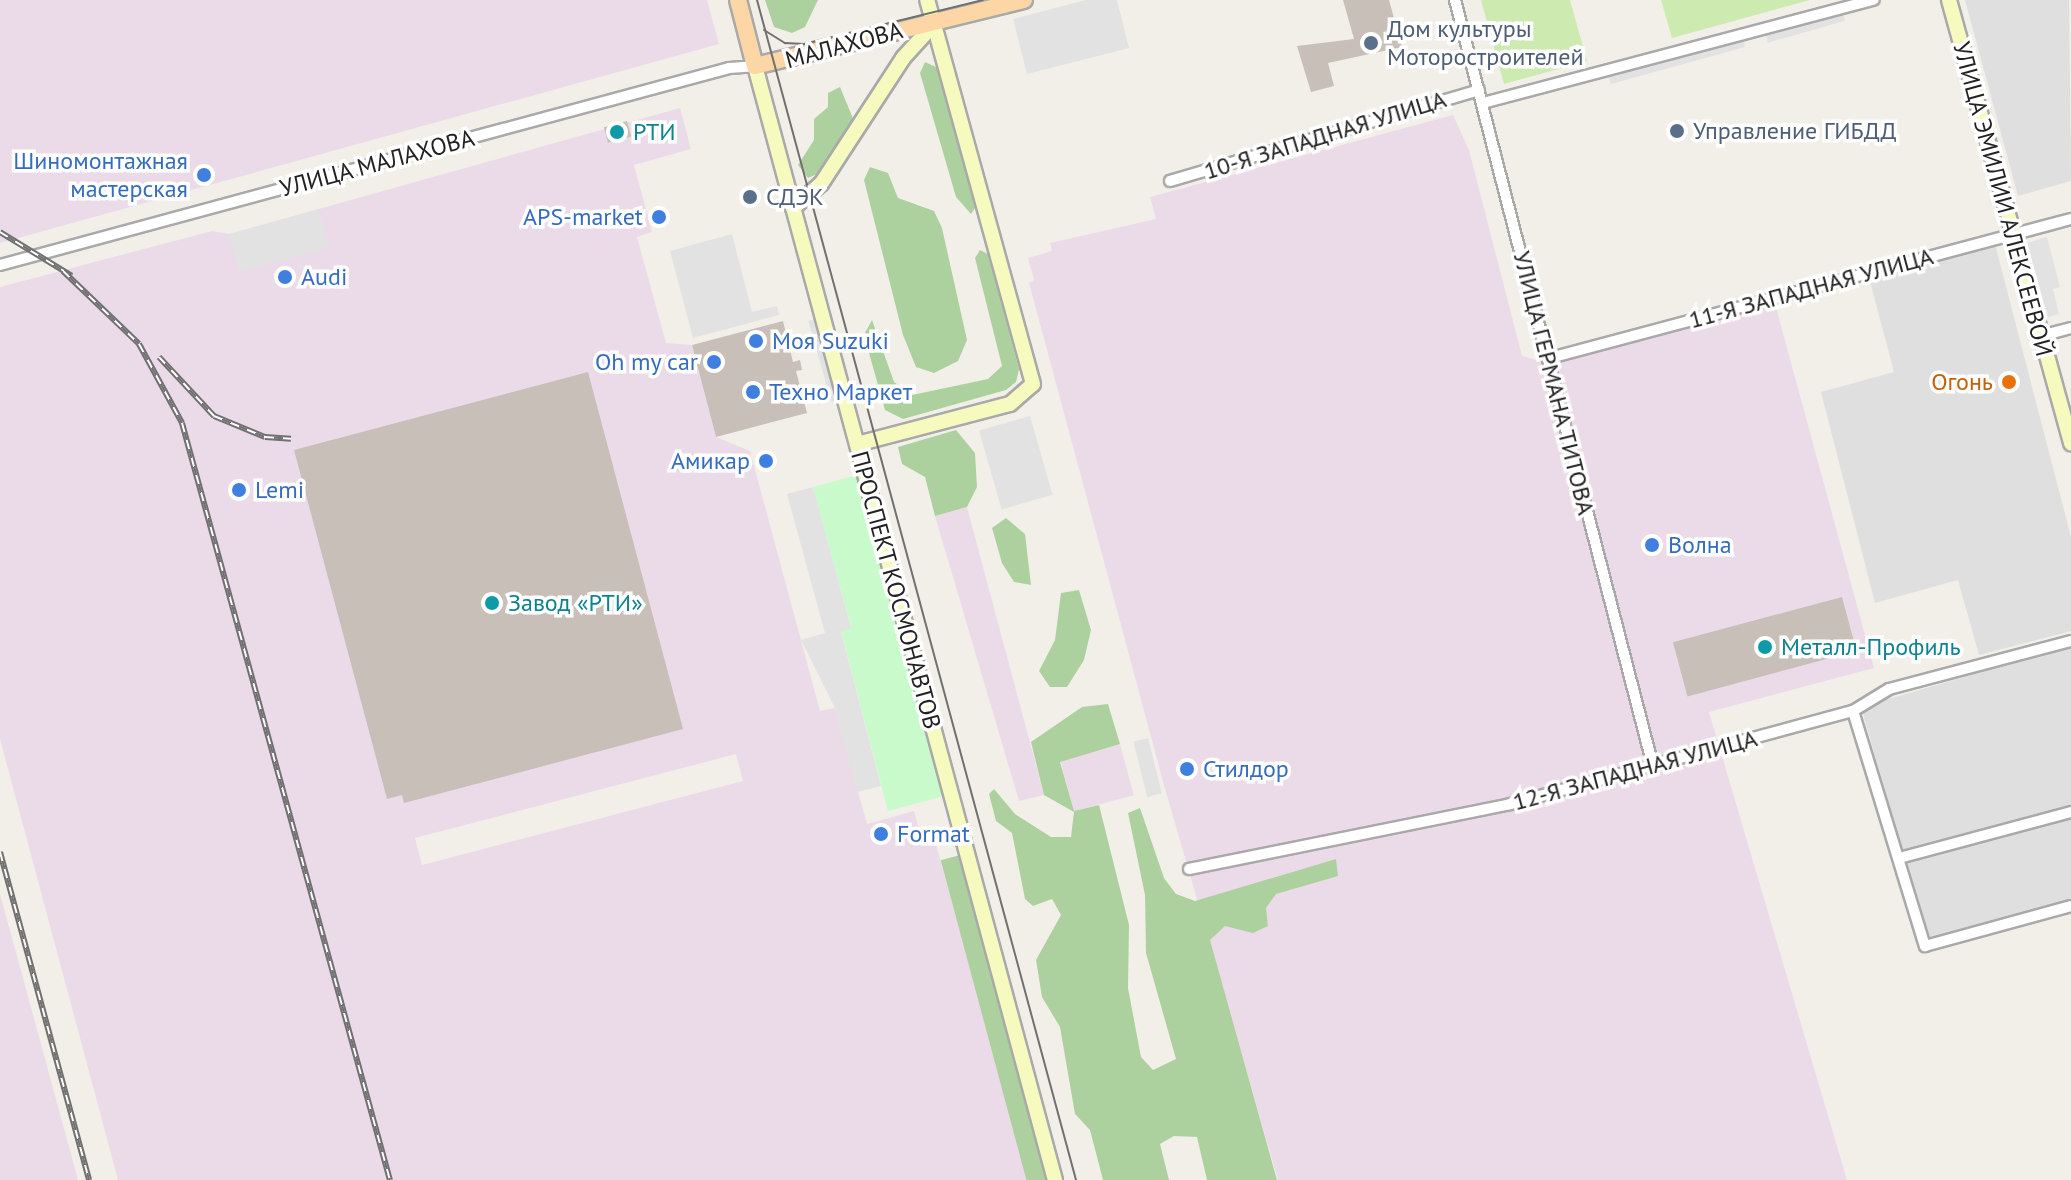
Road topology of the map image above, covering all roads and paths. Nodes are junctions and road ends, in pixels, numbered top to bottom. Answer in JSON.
{"nodes":[{"id":1,"x":738,"y":0,"type":"edge"},
{"id":2,"x":927,"y":0,"type":"edge"},
{"id":3,"x":1024,"y":0,"type":"edge"},
{"id":4,"x":1455,"y":0,"type":"edge"},
{"id":5,"x":1874,"y":0,"type":"edge"},
{"id":6,"x":1949,"y":0,"type":"edge"},
{"id":7,"x":934,"y":24,"type":"junction"},
{"id":8,"x":755,"y":66,"type":"junction"},
{"id":9,"x":1479,"y":90,"type":"junction"},
{"id":10,"x":1483,"y":103,"type":"junction"},
{"id":11,"x":1170,"y":181,"type":"dead end"},
{"id":12,"x":793,"y":208,"type":"junction"},
{"id":13,"x":2071,"y":219,"type":"edge"},
{"id":14,"x":2014,"y":233,"type":"junction"},
{"id":15,"x":0,"y":265,"type":"edge"},
{"id":16,"x":2071,"y":328,"type":"edge"},
{"id":17,"x":2041,"y":336,"type":"junction"},
{"id":18,"x":1550,"y":358,"type":"junction"},
{"id":19,"x":857,"y":444,"type":"junction"},
{"id":20,"x":2071,"y":444,"type":"edge"},
{"id":21,"x":2071,"y":641,"type":"edge"},
{"id":22,"x":1853,"y":711,"type":"junction"},
{"id":23,"x":1653,"y":766,"type":"junction"},
{"id":24,"x":2071,"y":812,"type":"edge"},
{"id":25,"x":1903,"y":857,"type":"junction"},
{"id":26,"x":1189,"y":869,"type":"dead end"},
{"id":27,"x":2071,"y":906,"type":"edge"},
{"id":28,"x":1055,"y":1180,"type":"edge"}],
"edges":[{"from":1,"to":8,"type":"main road","name":"ПРОСПЕКТ КОСМОНАВТОВ"},
{"from":2,"to":7,"type":"main road"},
{"from":3,"to":7,"type":"main road"},
{"from":4,"to":9,"type":"street","name":"УЛИЦА ГЕРМАНА ТИТОВА"},
{"from":5,"to":10,"type":"street","name":"10-Я ЗАПАДНАЯ УЛИЦА"},
{"from":6,"to":14,"type":"main road","name":"УЛИЦА ЭМИЛИИ АЛЕКСЕЕВОЙ"},
{"from":7,"to":8,"type":"main road","name":"МАЛАХОВА"},
{"from":7,"to":12,"type":"main road"},
{"from":7,"to":19,"type":"main road"},
{"from":8,"to":12,"type":"main road","name":"ПРОСПЕКТ КОСМОНАВТОВ"},
{"from":8,"to":15,"type":"street","name":"УЛИЦА МАЛАХОВА"},
{"from":9,"to":10,"type":"street","name":"УЛИЦА ГЕРМАНА ТИТОВА"},
{"from":9,"to":11,"type":"street","name":"10-Я ЗАПАДНАЯ УЛИЦА"},
{"from":10,"to":18,"type":"street","name":"УЛИЦА ГЕРМАНА ТИТОВА"},
{"from":12,"to":19,"type":"main road","name":"ПРОСПЕКТ КОСМОНАВТОВ"},
{"from":13,"to":14,"type":"street","name":"11-Я ЗАПАДНАЯ УЛИЦА"},
{"from":14,"to":17,"type":"main road","name":"УЛИЦА ЭМИЛИИ АЛЕКСЕЕВОЙ"},
{"from":14,"to":18,"type":"street","name":"11-Я ЗАПАДНАЯ УЛИЦА"},
{"from":16,"to":17,"type":"street"},
{"from":17,"to":20,"type":"main road","name":"УЛИЦА ЭМИЛИИ АЛЕКСЕЕВОЙ"},
{"from":18,"to":23,"type":"street","name":"УЛИЦА ГЕРМАНА ТИТОВА"},
{"from":19,"to":28,"type":"main road","name":"ПРОСПЕКТ КОСМОНАВТОВ"},
{"from":21,"to":22,"type":"street","name":"12-Я ЗАПАДНАЯ УЛИЦА"},
{"from":22,"to":23,"type":"street","name":"12-Я ЗАПАДНАЯ УЛИЦА"},
{"from":22,"to":25,"type":"street"},
{"from":23,"to":26,"type":"street","name":"12-Я ЗАПАДНАЯ УЛИЦА"},
{"from":24,"to":25,"type":"street"},
{"from":25,"to":27,"type":"street"}]}
